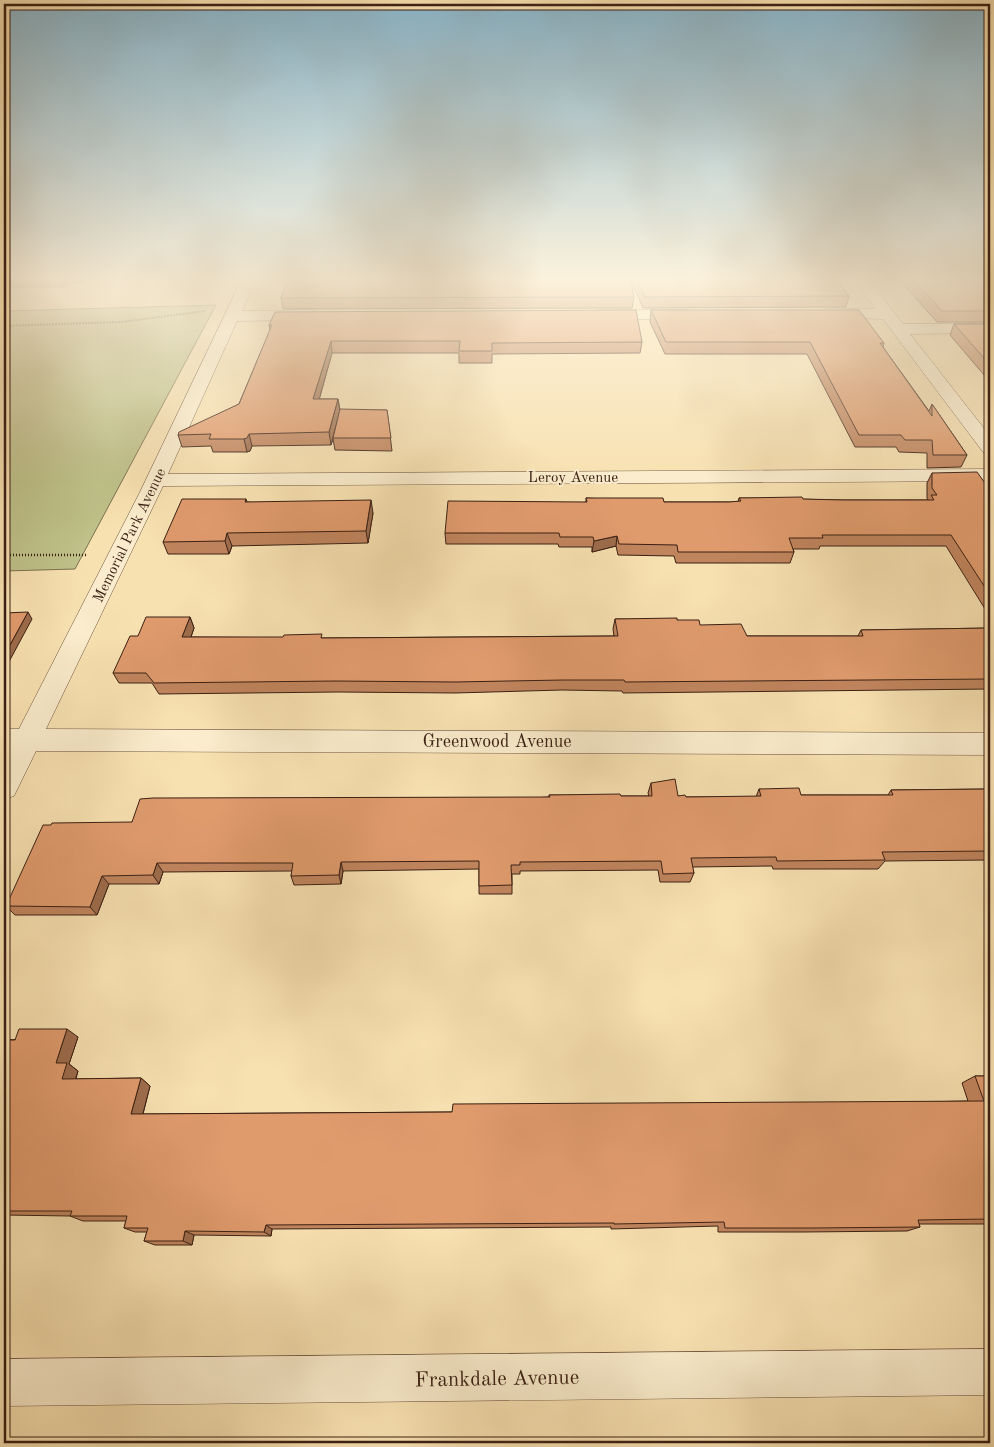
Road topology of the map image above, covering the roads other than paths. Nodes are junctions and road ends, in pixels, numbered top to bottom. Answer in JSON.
{"nodes":[{"id":1,"x":219,"y":347,"type":"edge"},
{"id":2,"x":912,"y":347,"type":"edge"},
{"id":3,"x":990,"y":448,"type":"edge"},
{"id":4,"x":990,"y":475,"type":"edge"},
{"id":5,"x":156,"y":480,"type":"junction"},
{"id":6,"x":16,"y":740,"type":"edge"},
{"id":7,"x":990,"y":744,"type":"edge"},
{"id":8,"x":4,"y":788,"type":"edge"},
{"id":9,"x":990,"y":1372,"type":"edge"},
{"id":10,"x":4,"y":1383,"type":"edge"}],
"edges":[{"from":1,"to":5,"type":"street","name":"Memorial Park Avenue"},
{"from":2,"to":3,"type":"street"},
{"from":4,"to":5,"type":"street","name":"Leroy Avenue"},
{"from":5,"to":6,"type":"street","name":"Memorial Park Avenue"},
{"from":6,"to":7,"type":"street","name":"Greenwood Avenue"},
{"from":6,"to":8,"type":"street","name":"Memorial Park Avenue"},
{"from":9,"to":10,"type":"street","name":"Frankdale Avenue"}]}
